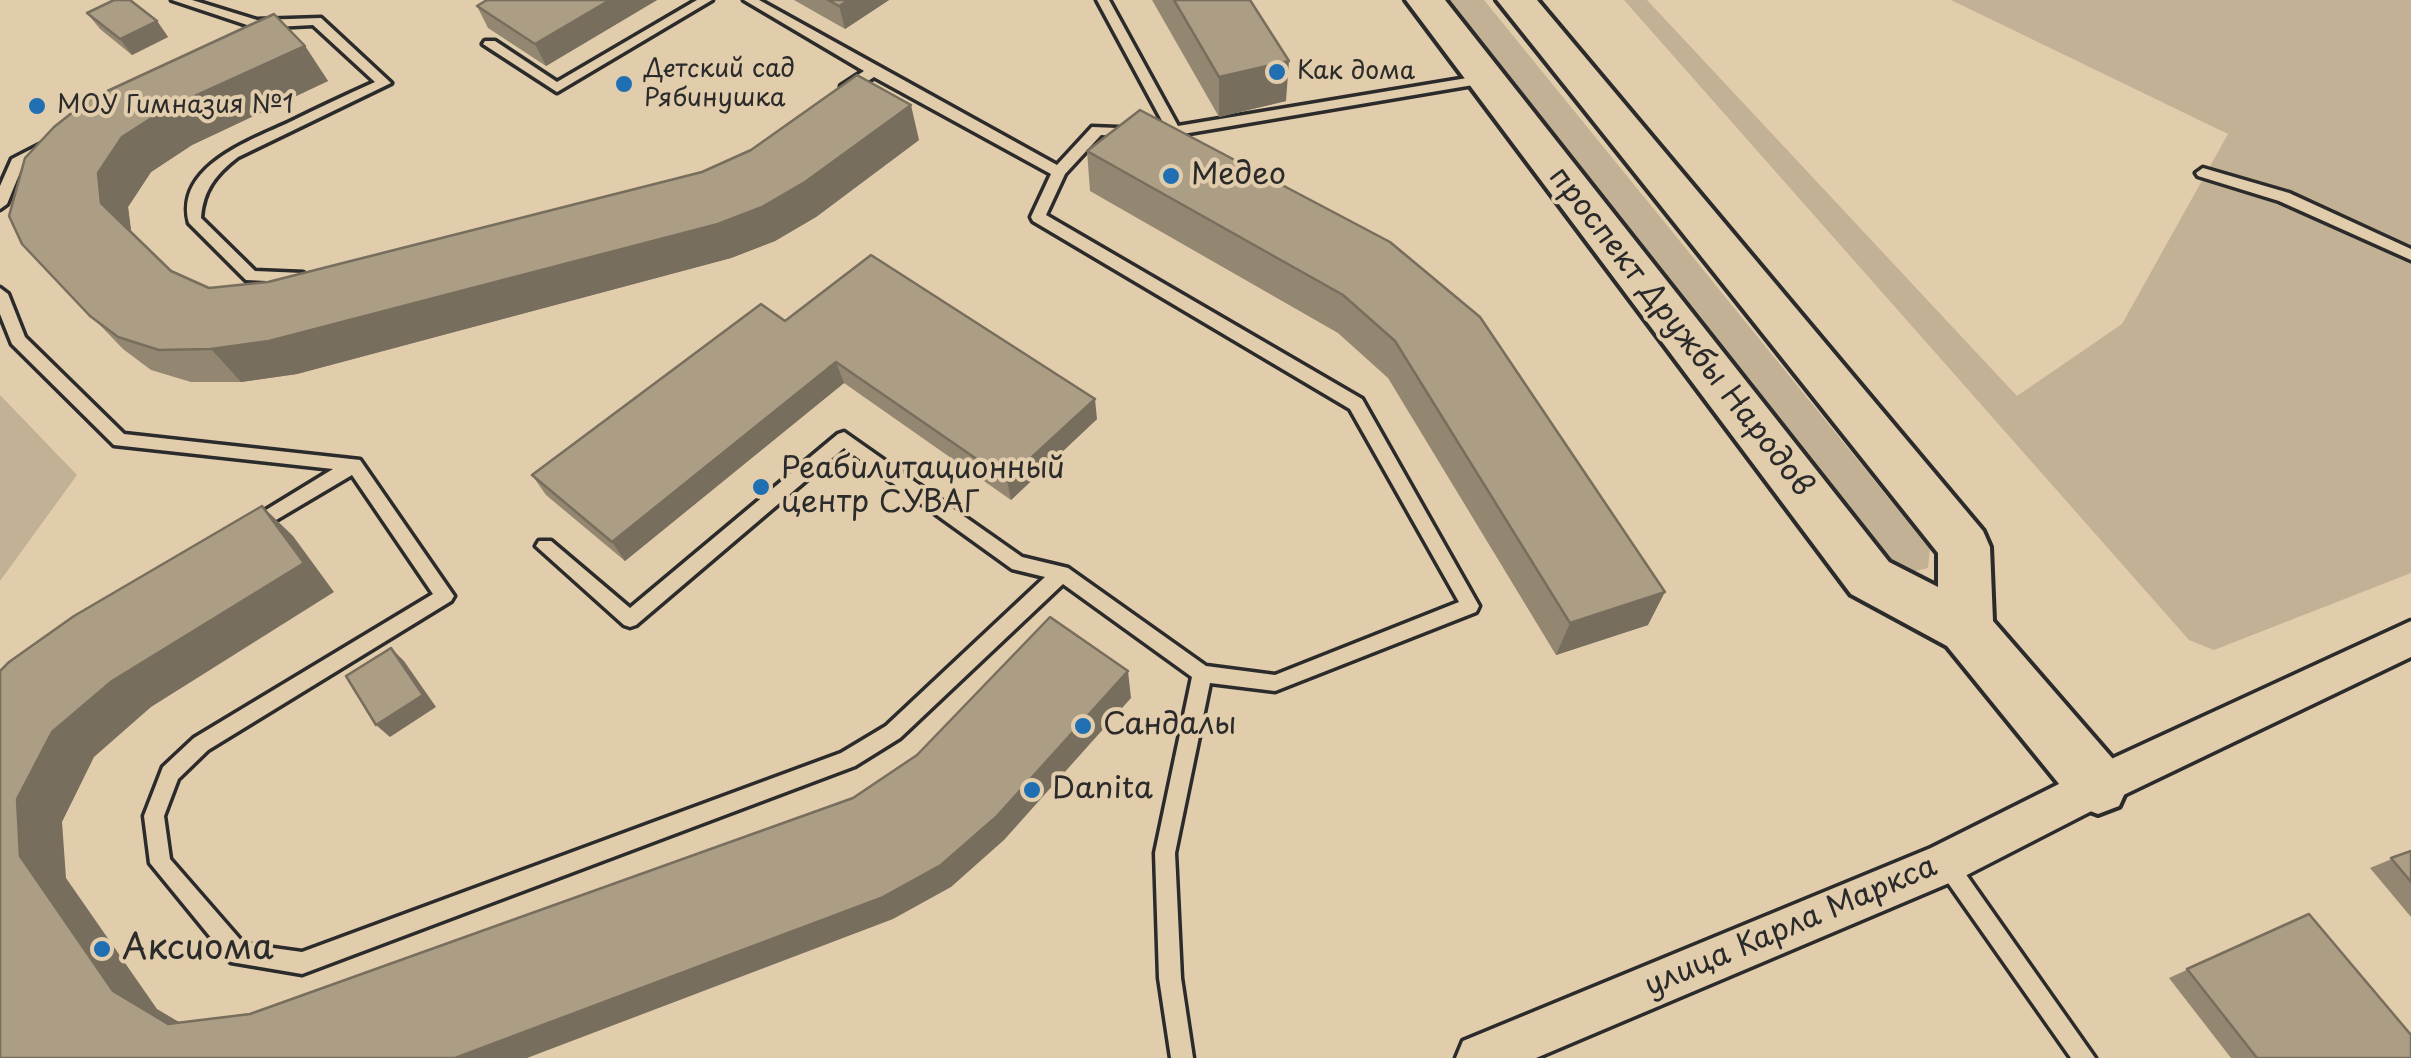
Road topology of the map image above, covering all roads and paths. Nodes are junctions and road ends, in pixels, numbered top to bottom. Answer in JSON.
{"nodes":[{"id":1,"x":178,"y":0,"type":"edge"},
{"id":2,"x":706,"y":0,"type":"edge"},
{"id":3,"x":750,"y":0,"type":"edge"},
{"id":4,"x":1103,"y":0,"type":"edge"},
{"id":5,"x":1424,"y":0,"type":"edge"},
{"id":6,"x":1516,"y":0,"type":"edge"},
{"id":7,"x":256,"y":24,"type":"junction"},
{"id":8,"x":240,"y":34,"type":"edge"},
{"id":9,"x":490,"y":44,"type":"edge"},
{"id":10,"x":874,"y":71,"type":"junction"},
{"id":11,"x":1485,"y":79,"type":"junction"},
{"id":12,"x":829,"y":101,"type":"edge"},
{"id":13,"x":1176,"y":134,"type":"junction"},
{"id":14,"x":66,"y":136,"type":"edge"},
{"id":15,"x":17,"y":162,"type":"junction"},
{"id":16,"x":0,"y":170,"type":"edge"},
{"id":17,"x":1060,"y":172,"type":"junction"},
{"id":18,"x":2203,"y":173,"type":"dead end"},
{"id":19,"x":0,"y":204,"type":"edge"},
{"id":20,"x":2411,"y":255,"type":"edge"},
{"id":21,"x":317,"y":276,"type":"edge"},
{"id":22,"x":0,"y":294,"type":"edge"},
{"id":23,"x":354,"y":465,"type":"junction"},
{"id":24,"x":236,"y":537,"type":"edge"},
{"id":25,"x":544,"y":546,"type":"dead end"},
{"id":26,"x":1062,"y":573,"type":"junction"},
{"id":27,"x":1966,"y":629,"type":"junction"},
{"id":28,"x":2411,"y":638,"type":"edge"},
{"id":29,"x":1202,"y":674,"type":"junction"},
{"id":30,"x":2098,"y":786,"type":"junction"},
{"id":31,"x":1946,"y":863,"type":"junction"},
{"id":32,"x":1182,"y":1058,"type":"edge"},
{"id":33,"x":1480,"y":1058,"type":"edge"},
{"id":34,"x":2084,"y":1058,"type":"edge"}],
"edges":[{"from":1,"to":7,"type":"lane"},
{"from":2,"to":9,"type":"lane"},
{"from":3,"to":10,"type":"lane"},
{"from":4,"to":13,"type":"lane"},
{"from":5,"to":11,"type":"street","name":"проспект Дружбы Народов"},
{"from":6,"to":27,"type":"street"},
{"from":7,"to":8,"type":"lane"},
{"from":7,"to":21,"type":"lane"},
{"from":10,"to":12,"type":"lane"},
{"from":10,"to":17,"type":"lane"},
{"from":11,"to":13,"type":"lane"},
{"from":11,"to":27,"type":"street","name":"проспект Дружбы Народов"},
{"from":13,"to":17,"type":"lane"},
{"from":14,"to":15,"type":"lane"},
{"from":15,"to":16,"type":"lane"},
{"from":15,"to":19,"type":"lane"},
{"from":17,"to":29,"type":"lane"},
{"from":18,"to":20,"type":"lane"},
{"from":22,"to":23,"type":"lane"},
{"from":23,"to":24,"type":"lane"},
{"from":23,"to":26,"type":"lane"},
{"from":25,"to":26,"type":"lane"},
{"from":26,"to":29,"type":"lane"},
{"from":27,"to":30,"type":"street","name":"проспект Дружбы Народов"},
{"from":28,"to":30,"type":"street","name":"улица Карла Маркса"},
{"from":29,"to":32,"type":"lane"},
{"from":30,"to":31,"type":"street","name":"улица Карла Маркса"},
{"from":31,"to":33,"type":"street","name":"улица Карла Маркса"},
{"from":31,"to":34,"type":"lane"}]}
